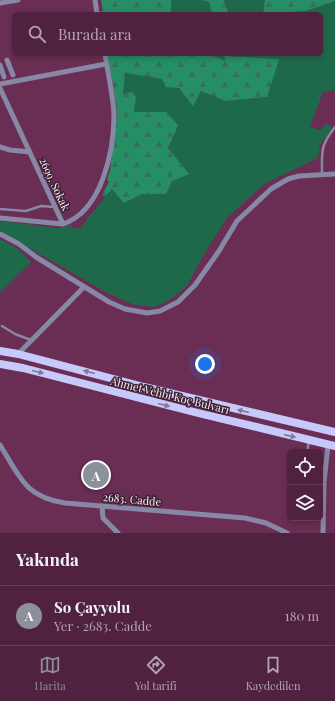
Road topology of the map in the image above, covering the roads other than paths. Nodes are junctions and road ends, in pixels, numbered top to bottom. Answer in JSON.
{"nodes":[{"id":1,"x":18,"y":0,"type":"edge"},
{"id":2,"x":95,"y":0,"type":"edge"},
{"id":3,"x":0,"y":3,"type":"edge"},
{"id":4,"x":97,"y":12,"type":"edge"},
{"id":5,"x":105,"y":56,"type":"edge"},
{"id":6,"x":8,"y":60,"type":"dead end"},
{"id":7,"x":106,"y":64,"type":"junction"},
{"id":8,"x":0,"y":65,"type":"edge"},
{"id":9,"x":10,"y":68,"type":"junction"},
{"id":10,"x":1,"y":71,"type":"edge"},
{"id":11,"x":13,"y":75,"type":"dead end"},
{"id":12,"x":4,"y":77,"type":"dead end"},
{"id":13,"x":0,"y":84,"type":"edge"},
{"id":14,"x":0,"y":88,"type":"edge"},
{"id":15,"x":335,"y":127,"type":"edge"},
{"id":16,"x":0,"y":147,"type":"edge"},
{"id":17,"x":30,"y":152,"type":"junction"},
{"id":18,"x":322,"y":174,"type":"junction"},
{"id":19,"x":335,"y":174,"type":"edge"},
{"id":20,"x":55,"y":208,"type":"junction"},
{"id":21,"x":0,"y":209,"type":"edge"},
{"id":22,"x":0,"y":218,"type":"edge"},
{"id":23,"x":63,"y":224,"type":"junction"},
{"id":24,"x":0,"y":234,"type":"edge"},
{"id":25,"x":84,"y":287,"type":"junction"},
{"id":26,"x":2,"y":326,"type":"dead end"},
{"id":27,"x":31,"y":340,"type":"junction"},
{"id":28,"x":0,"y":351,"type":"edge"},
{"id":29,"x":18,"y":354,"type":"junction"},
{"id":30,"x":0,"y":364,"type":"edge"},
{"id":31,"x":335,"y":432,"type":"edge"},
{"id":32,"x":309,"y":440,"type":"junction"},
{"id":33,"x":0,"y":445,"type":"edge"},
{"id":34,"x":331,"y":446,"type":"edge"},
{"id":35,"x":307,"y":449,"type":"edge"},
{"id":36,"x":323,"y":478,"type":"edge"},
{"id":37,"x":322,"y":485,"type":"edge"},
{"id":38,"x":102,"y":506,"type":"junction"},
{"id":39,"x":118,"y":533,"type":"edge"},
{"id":40,"x":287,"y":533,"type":"edge"},
{"id":41,"x":323,"y":533,"type":"edge"}],
"edges":[{"from":1,"to":3,"type":"street"},
{"from":2,"to":4,"type":"street"},
{"from":5,"to":7,"type":"street","name":"2699. Sokak"},
{"from":6,"to":9,"type":"street"},
{"from":7,"to":13,"type":"street"},
{"from":7,"to":23,"type":"street","name":"2699. Sokak"},
{"from":8,"to":10,"type":"street"},
{"from":9,"to":10,"type":"street"},
{"from":9,"to":11,"type":"street"},
{"from":10,"to":12,"type":"street"},
{"from":14,"to":17,"type":"street","name":"2699. Sokak"},
{"from":15,"to":18,"type":"lane"},
{"from":16,"to":17,"type":"street"},
{"from":17,"to":20,"type":"street","name":"2699. Sokak"},
{"from":18,"to":19,"type":"street"},
{"from":18,"to":25,"type":"street"},
{"from":20,"to":21,"type":"lane"},
{"from":20,"to":23,"type":"street","name":"2699. Sokak"},
{"from":22,"to":23,"type":"street"},
{"from":24,"to":25,"type":"street"},
{"from":25,"to":27,"type":"street"},
{"from":26,"to":27,"type":"lane"},
{"from":27,"to":29,"type":"street"},
{"from":28,"to":29,"type":"main road","name":"Ahmet Vehbi Koç Bulvarı"},
{"from":31,"to":29,"type":"main road","name":"Ahmet Vehbi Koç Bulvarı","one_way":true},
{"from":30,"to":32,"type":"main road","name":"Ahmet Vehbi Koç Bulvarı","one_way":true},
{"from":32,"to":34,"type":"main road","name":"Ahmet Vehbi Koç Bulvarı"},
{"from":32,"to":35,"type":"lane"},
{"from":33,"to":38,"type":"street","name":"2683. Cadde"},
{"from":34,"to":36,"type":"street"},
{"from":37,"to":41,"type":"street"},
{"from":38,"to":39,"type":"street"},
{"from":38,"to":40,"type":"street","name":"2683. Cadde"}]}
